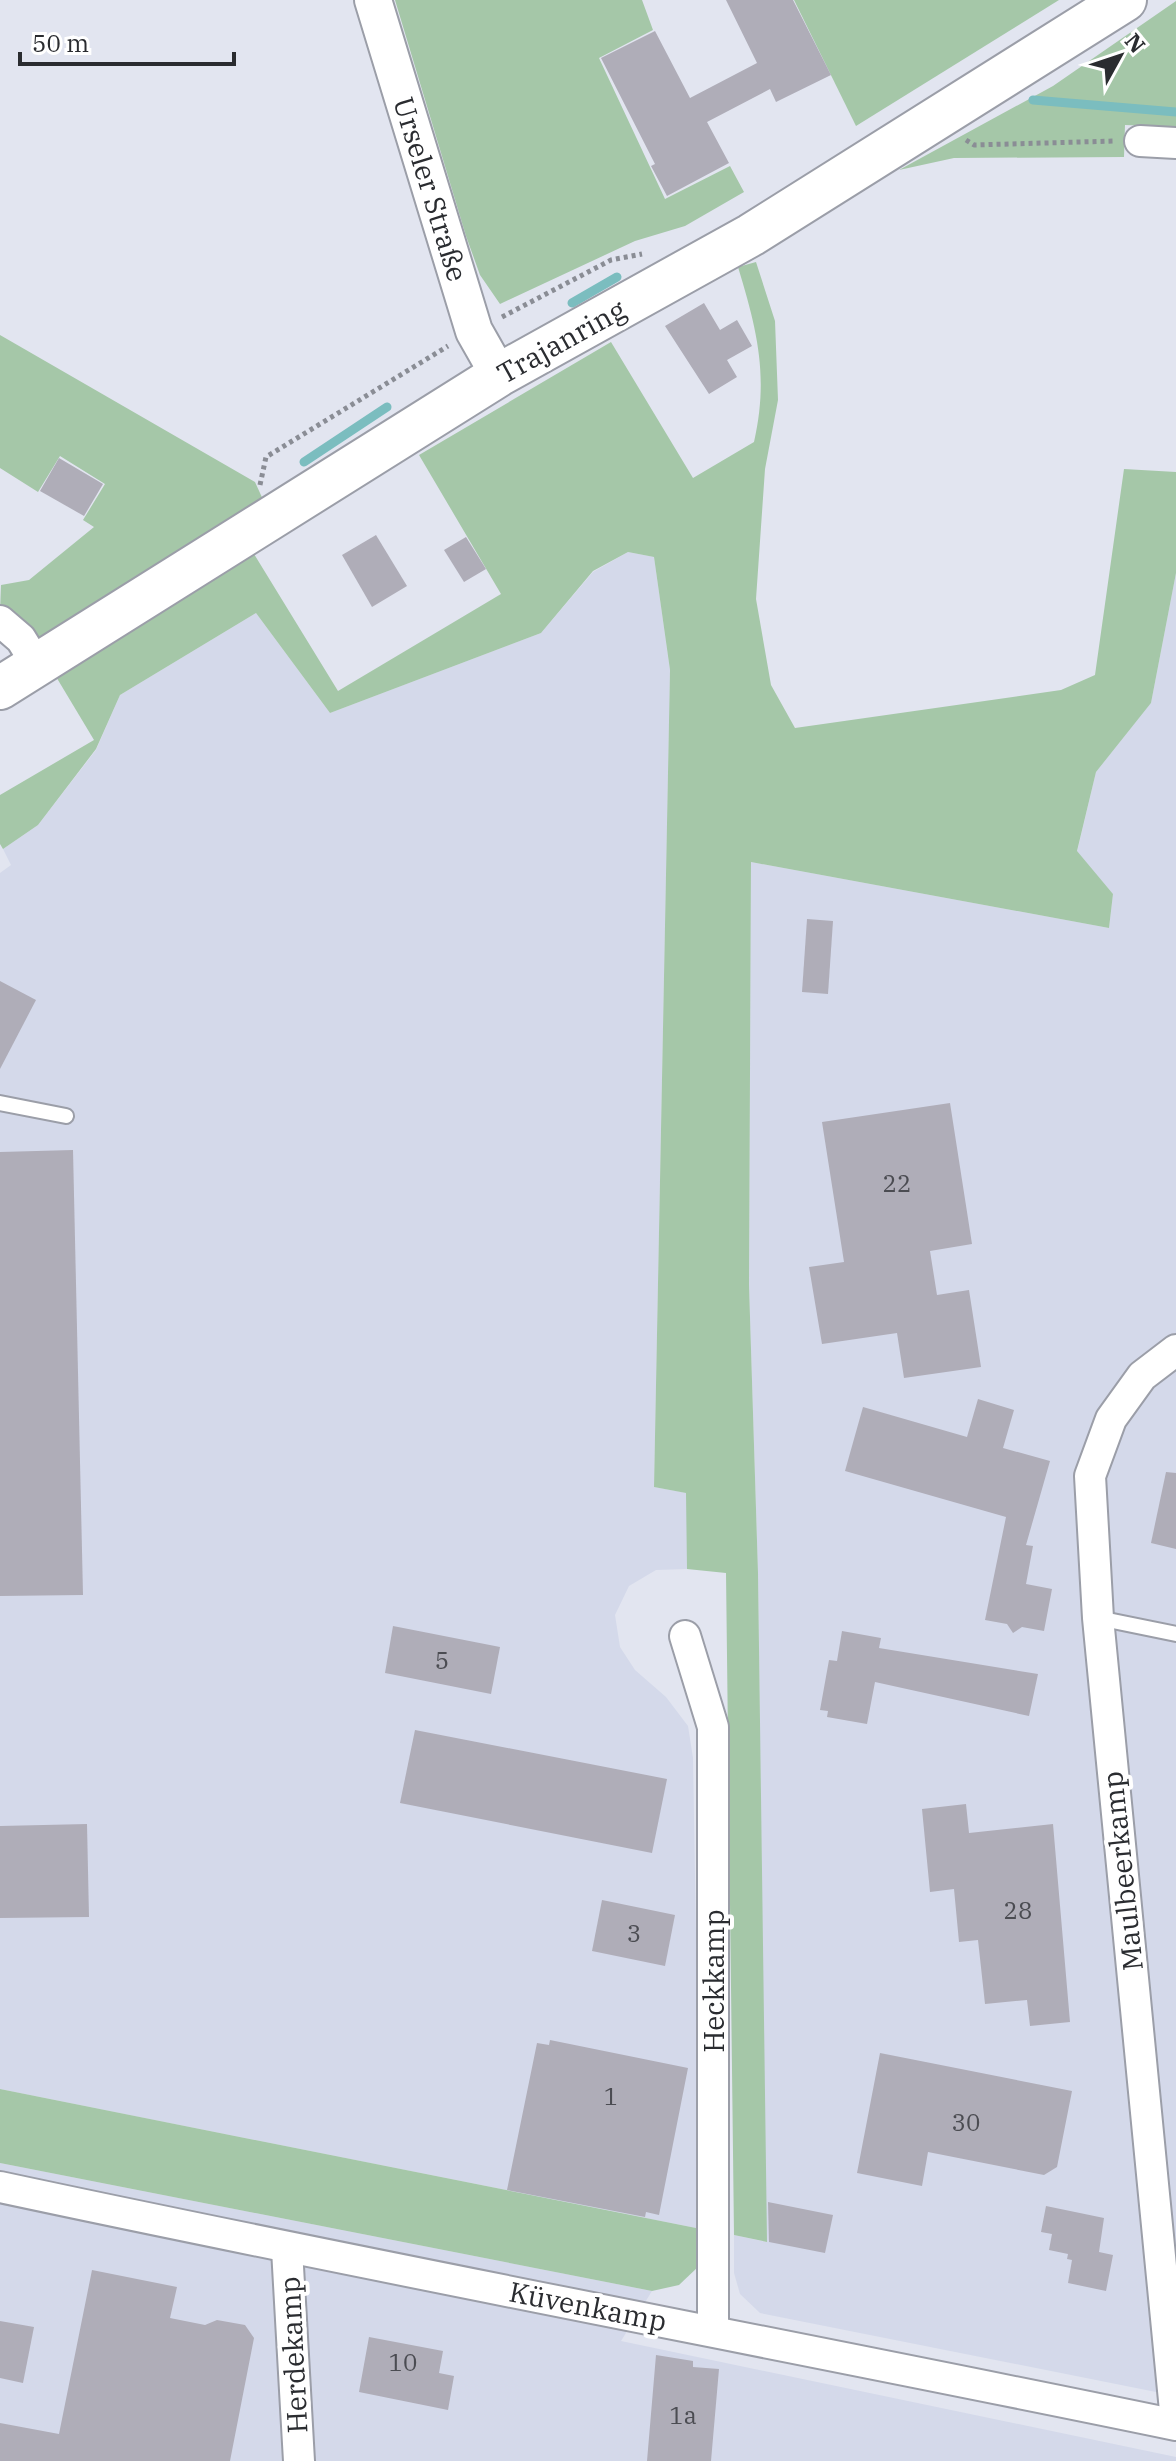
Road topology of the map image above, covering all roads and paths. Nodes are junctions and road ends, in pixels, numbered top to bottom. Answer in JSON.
{"nodes":[{"id":1,"x":373,"y":0,"type":"edge"},
{"id":2,"x":1125,"y":0,"type":"edge"},
{"id":3,"x":937,"y":119,"type":"junction"},
{"id":4,"x":1140,"y":141,"type":"joint"},
{"id":5,"x":1176,"y":143,"type":"edge"},
{"id":6,"x":655,"y":251,"type":"dead end"},
{"id":7,"x":474,"y":331,"type":"junction"},
{"id":8,"x":499,"y":375,"type":"junction"},
{"id":9,"x":257,"y":499,"type":"dead end"},
{"id":10,"x":0,"y":621,"type":"edge"},
{"id":11,"x":37,"y":665,"type":"junction"},
{"id":12,"x":0,"y":688,"type":"edge"},
{"id":13,"x":0,"y":1103,"type":"edge"},
{"id":14,"x":66,"y":1116,"type":"dead end"},
{"id":15,"x":1176,"y":1350,"type":"edge"},
{"id":16,"x":1098,"y":1618,"type":"junction"},
{"id":17,"x":1176,"y":1634,"type":"edge"},
{"id":18,"x":685,"y":1636,"type":"dead end"},
{"id":19,"x":0,"y":2187,"type":"edge"},
{"id":20,"x":287,"y":2249,"type":"junction"},
{"id":21,"x":713,"y":2330,"type":"junction"},
{"id":22,"x":1176,"y":2423,"type":"edge"},
{"id":23,"x":299,"y":2461,"type":"edge"}],
"edges":[{"from":1,"to":7,"type":"street","name":"Urseler Straße"},
{"from":2,"to":3,"type":"main road","name":"Trajanring"},
{"from":3,"to":4,"type":"path"},
{"from":3,"to":8,"type":"main road","name":"Trajanring"},
{"from":4,"to":5,"type":"street"},
{"from":6,"to":7,"type":"path"},
{"from":7,"to":8,"type":"street","name":"Urseler Straße"},
{"from":7,"to":9,"type":"path"},
{"from":8,"to":11,"type":"main road","name":"Trajanring"},
{"from":10,"to":11,"type":"street"},
{"from":11,"to":12,"type":"main road","name":"Trajanring"},
{"from":13,"to":14,"type":"lane"},
{"from":15,"to":16,"type":"street","name":"Maulbeerkamp"},
{"from":16,"to":17,"type":"lane"},
{"from":16,"to":22,"type":"street","name":"Maulbeerkamp"},
{"from":18,"to":21,"type":"street","name":"Heckkamp"},
{"from":19,"to":20,"type":"street","name":"Küvenkamp"},
{"from":20,"to":21,"type":"street","name":"Küvenkamp"},
{"from":20,"to":23,"type":"street","name":"Herdekamp"},
{"from":21,"to":22,"type":"street","name":"Küvenkamp"}]}
